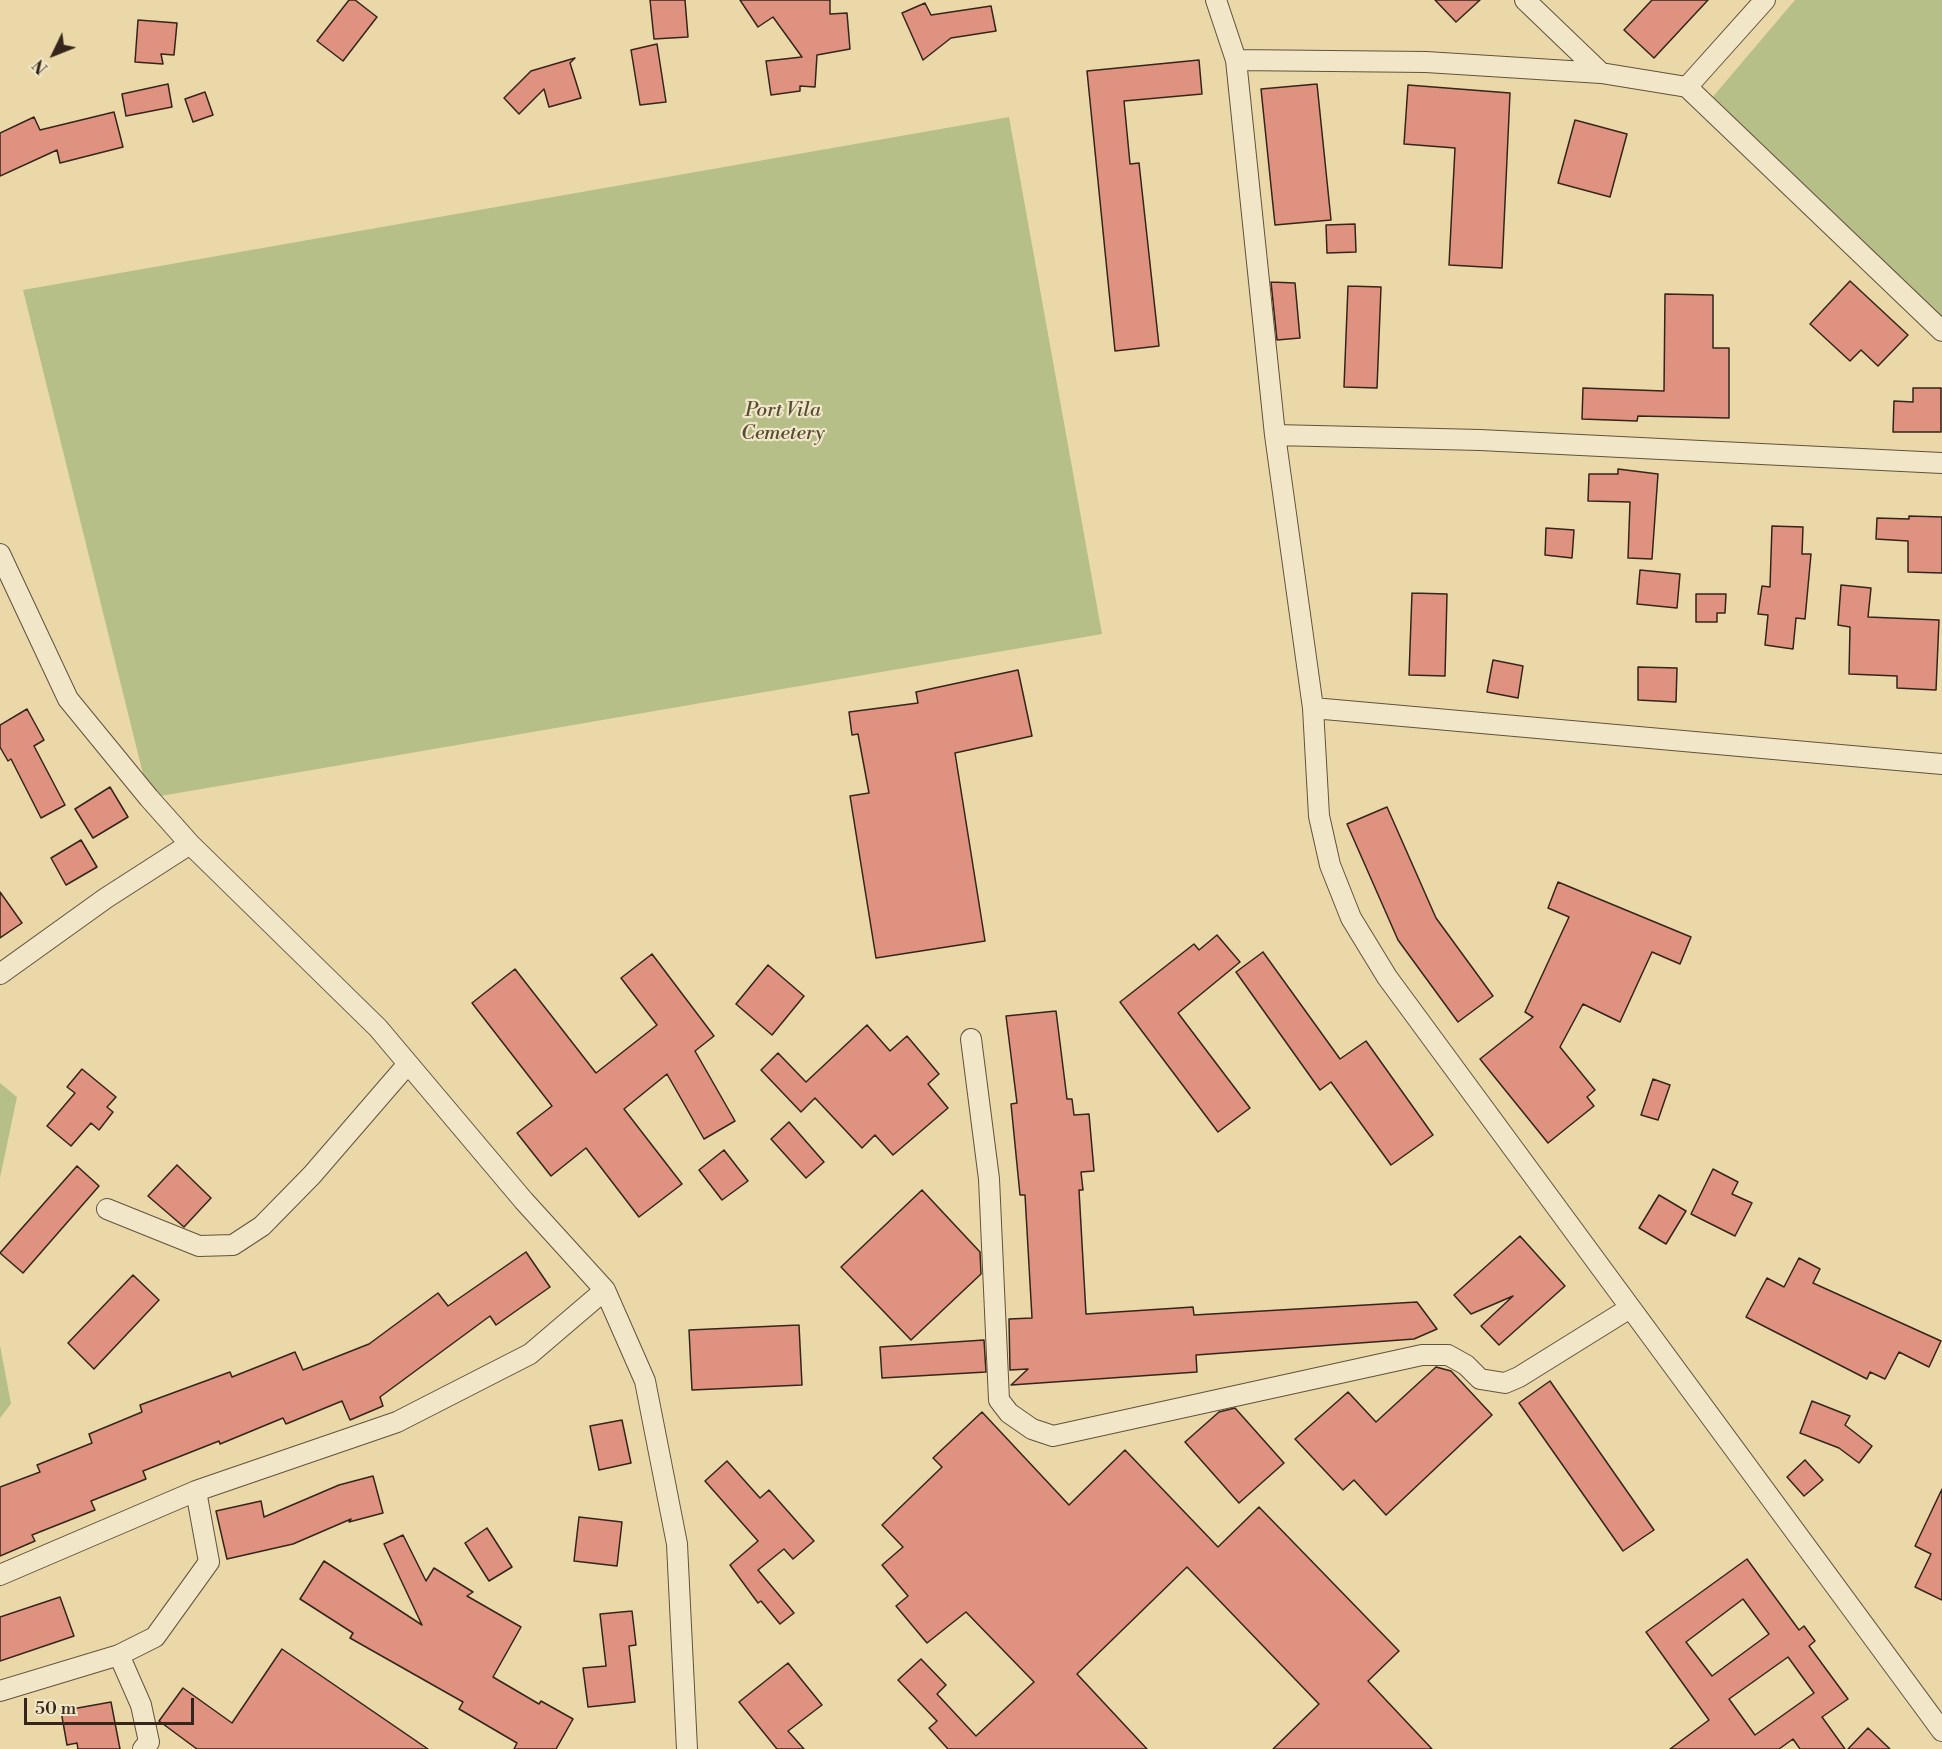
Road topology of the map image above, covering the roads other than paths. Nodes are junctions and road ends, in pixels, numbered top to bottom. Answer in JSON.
{"nodes":[{"id":1,"x":1216,"y":0,"type":"edge"},
{"id":2,"x":1525,"y":0,"type":"edge"},
{"id":3,"x":1765,"y":0,"type":"edge"},
{"id":4,"x":1236,"y":60,"type":"junction"},
{"id":5,"x":1601,"y":73,"type":"junction"},
{"id":6,"x":1687,"y":87,"type":"junction"},
{"id":7,"x":1942,"y":331,"type":"edge"},
{"id":8,"x":1275,"y":435,"type":"junction"},
{"id":9,"x":1942,"y":463,"type":"edge"},
{"id":10,"x":0,"y":554,"type":"edge"},
{"id":11,"x":1313,"y":708,"type":"junction"},
{"id":12,"x":1942,"y":764,"type":"edge"},
{"id":13,"x":190,"y":844,"type":"junction"},
{"id":14,"x":0,"y":974,"type":"edge"},
{"id":15,"x":971,"y":1039,"type":"dead end"},
{"id":16,"x":407,"y":1065,"type":"junction"},
{"id":17,"x":107,"y":1209,"type":"dead end"},
{"id":18,"x":605,"y":1290,"type":"junction"},
{"id":19,"x":1630,"y":1308,"type":"junction"},
{"id":20,"x":196,"y":1491,"type":"junction"},
{"id":21,"x":0,"y":1575,"type":"edge"},
{"id":22,"x":119,"y":1655,"type":"junction"},
{"id":23,"x":0,"y":1691,"type":"edge"},
{"id":24,"x":1942,"y":1731,"type":"edge"},
{"id":25,"x":143,"y":1749,"type":"edge"},
{"id":26,"x":687,"y":1749,"type":"edge"}],
"edges":[{"from":1,"to":4,"type":"street"},
{"from":2,"to":5,"type":"street"},
{"from":3,"to":6,"type":"street"},
{"from":4,"to":5,"type":"street"},
{"from":4,"to":8,"type":"street"},
{"from":5,"to":6,"type":"street"},
{"from":6,"to":7,"type":"street"},
{"from":8,"to":9,"type":"street"},
{"from":8,"to":11,"type":"street"},
{"from":10,"to":13,"type":"street"},
{"from":11,"to":12,"type":"street"},
{"from":11,"to":19,"type":"street"},
{"from":13,"to":14,"type":"street"},
{"from":13,"to":16,"type":"street"},
{"from":15,"to":19,"type":"street"},
{"from":16,"to":17,"type":"street"},
{"from":16,"to":18,"type":"street"},
{"from":18,"to":20,"type":"street"},
{"from":18,"to":26,"type":"street"},
{"from":19,"to":24,"type":"street"},
{"from":20,"to":21,"type":"street"},
{"from":20,"to":22,"type":"street"},
{"from":22,"to":23,"type":"street"},
{"from":22,"to":25,"type":"street"}]}
